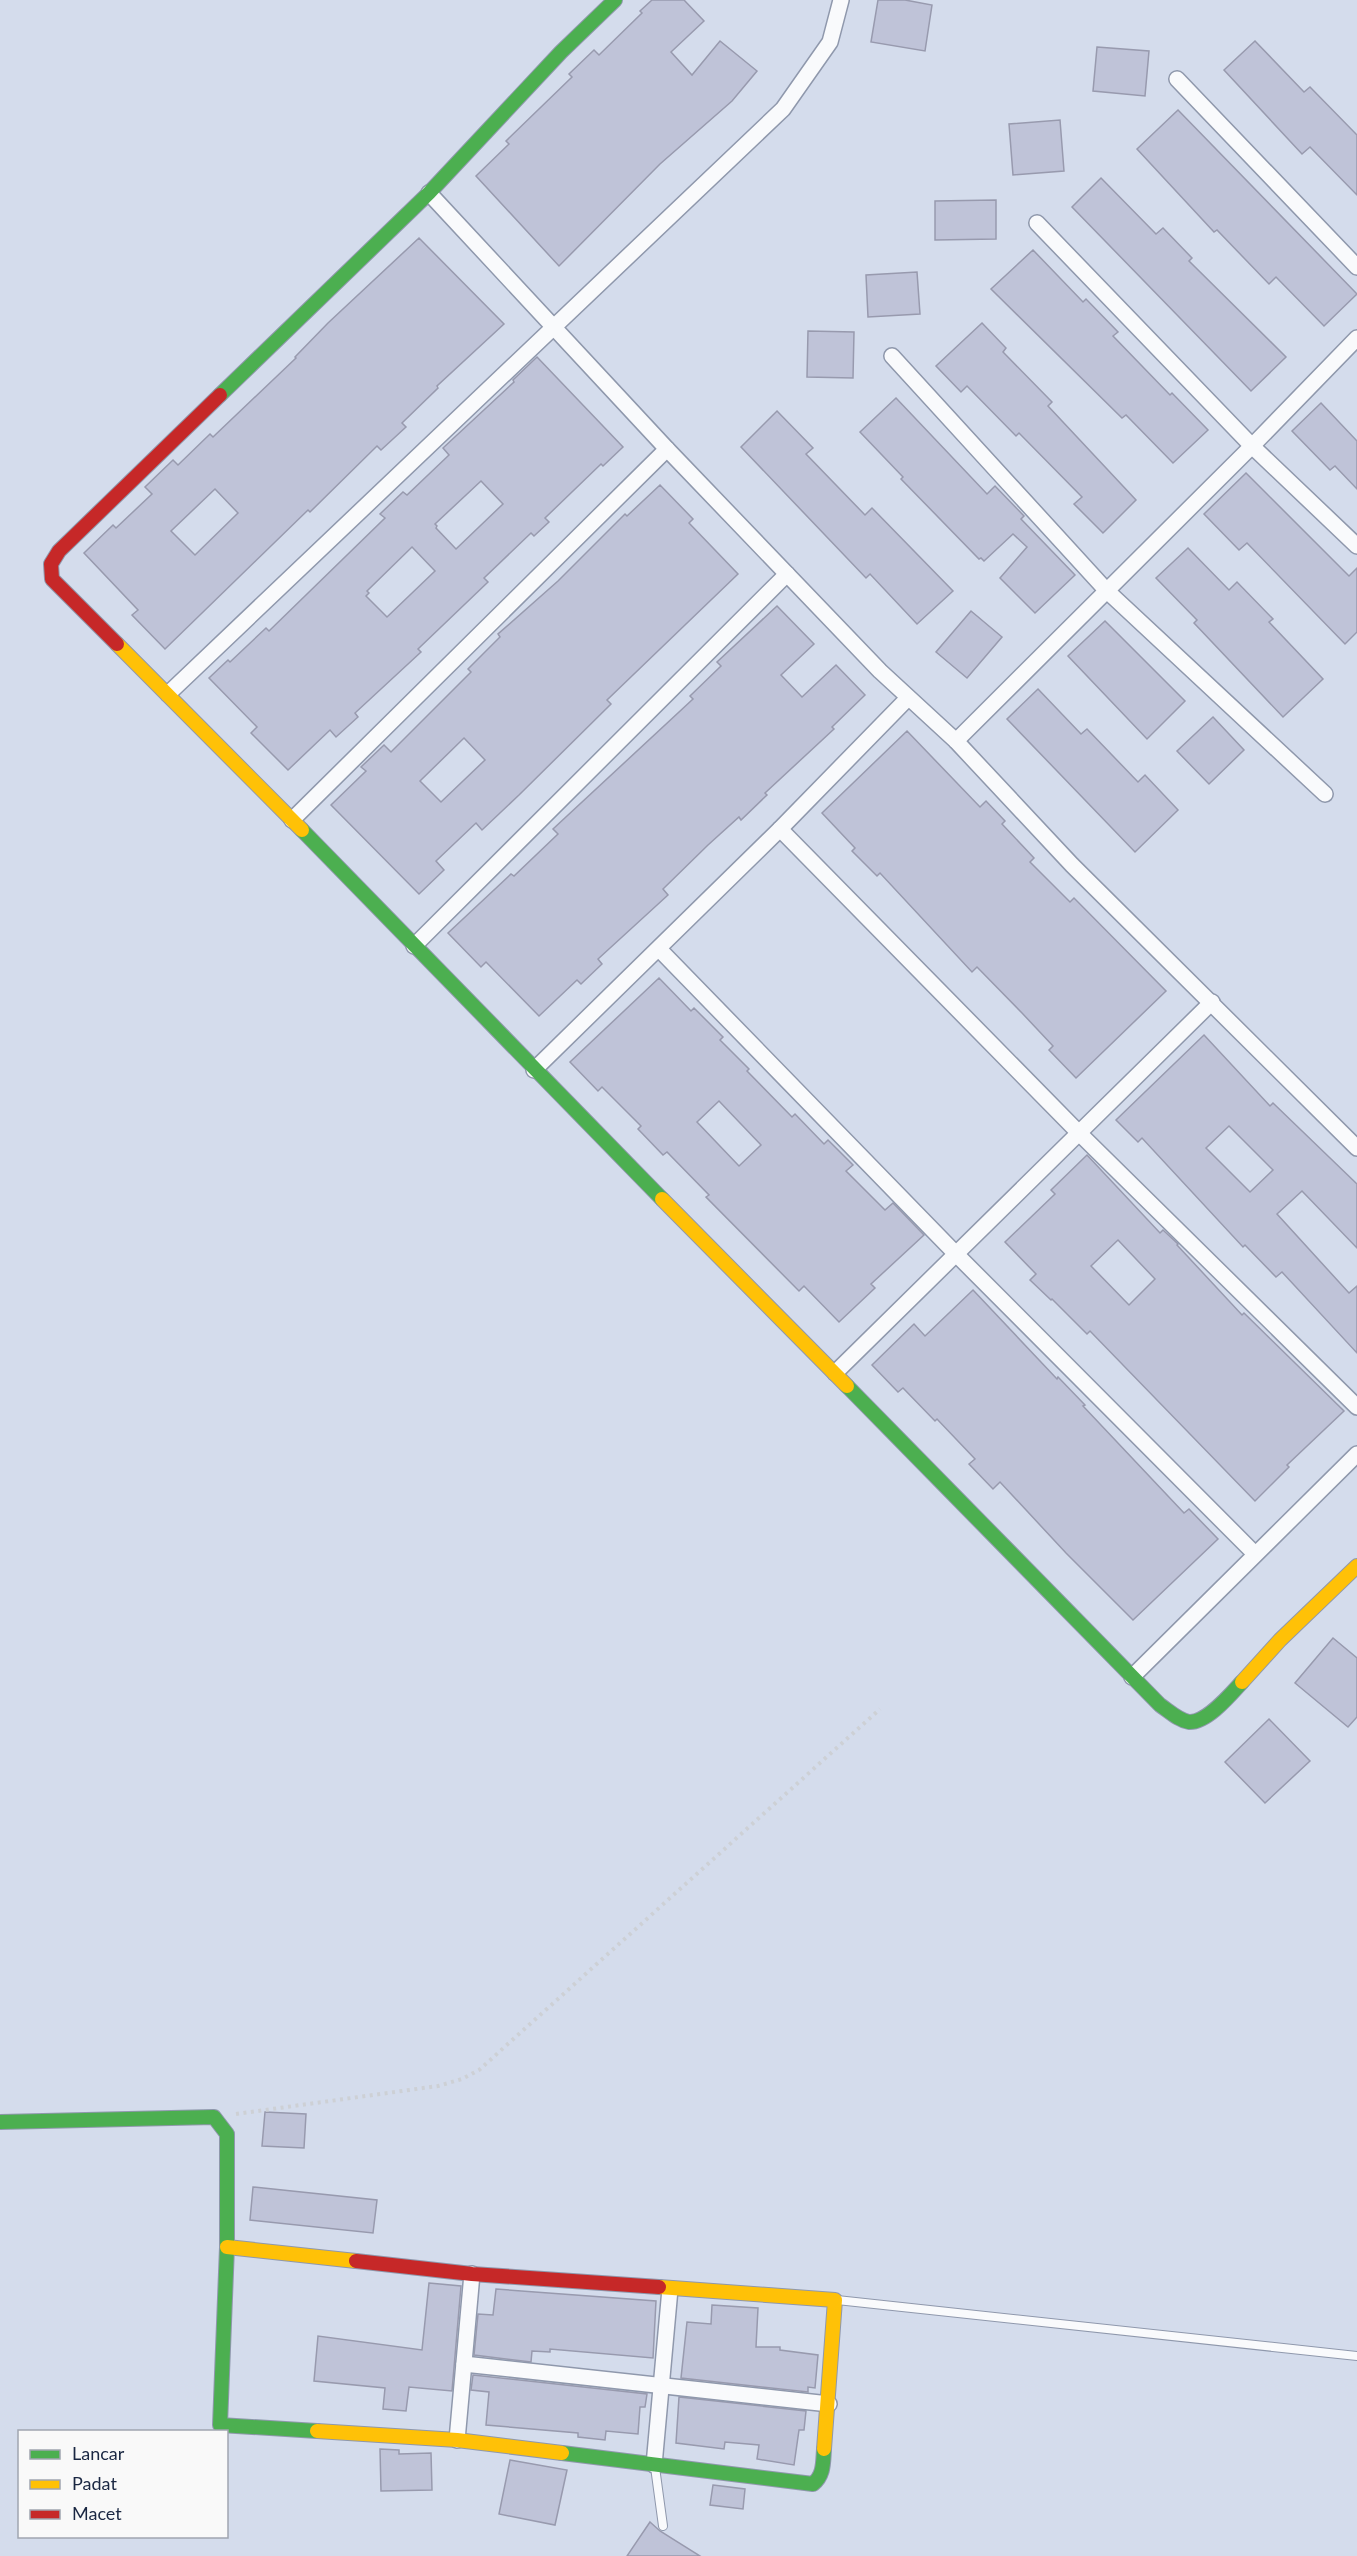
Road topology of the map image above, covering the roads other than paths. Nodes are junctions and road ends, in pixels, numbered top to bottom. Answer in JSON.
{"nodes":[{"id":1,"x":615,"y":0,"type":"edge"},
{"id":2,"x":841,"y":0,"type":"edge"},
{"id":3,"x":1177,"y":79,"type":"dead end"},
{"id":4,"x":429,"y":193,"type":"junction"},
{"id":5,"x":1037,"y":223,"type":"dead end"},
{"id":6,"x":1357,"y":267,"type":"edge"},
{"id":7,"x":554,"y":326,"type":"junction"},
{"id":8,"x":1357,"y":338,"type":"edge"},
{"id":9,"x":891,"y":356,"type":"dead end"},
{"id":10,"x":1252,"y":446,"type":"junction"},
{"id":11,"x":667,"y":449,"type":"junction"},
{"id":12,"x":1357,"y":546,"type":"edge"},
{"id":13,"x":787,"y":574,"type":"junction"},
{"id":14,"x":1106,"y":590,"type":"junction"},
{"id":15,"x":168,"y":694,"type":"junction"},
{"id":16,"x":908,"y":698,"type":"junction"},
{"id":17,"x":956,"y":741,"type":"junction"},
{"id":18,"x":1325,"y":794,"type":"dead end"},
{"id":19,"x":292,"y":820,"type":"junction"},
{"id":20,"x":780,"y":829,"type":"junction"},
{"id":21,"x":414,"y":946,"type":"junction"},
{"id":22,"x":659,"y":949,"type":"junction"},
{"id":23,"x":1212,"y":1002,"type":"junction"},
{"id":24,"x":534,"y":1070,"type":"junction"},
{"id":25,"x":1078,"y":1132,"type":"junction"},
{"id":26,"x":1357,"y":1148,"type":"edge"},
{"id":27,"x":955,"y":1253,"type":"junction"},
{"id":28,"x":835,"y":1373,"type":"junction"},
{"id":29,"x":1357,"y":1407,"type":"edge"},
{"id":30,"x":1357,"y":1454,"type":"edge"},
{"id":31,"x":1255,"y":1554,"type":"junction"},
{"id":32,"x":1357,"y":1566,"type":"edge"},
{"id":33,"x":1132,"y":1677,"type":"junction"},
{"id":34,"x":0,"y":2122,"type":"edge"},
{"id":35,"x":227,"y":2247,"type":"junction"},
{"id":36,"x":472,"y":2274,"type":"junction"},
{"id":37,"x":670,"y":2289,"type":"junction"},
{"id":38,"x":835,"y":2300,"type":"junction"},
{"id":39,"x":1357,"y":2356,"type":"edge"},
{"id":40,"x":464,"y":2364,"type":"junction"},
{"id":41,"x":661,"y":2385,"type":"junction"},
{"id":42,"x":829,"y":2404,"type":"junction"},
{"id":43,"x":220,"y":2428,"type":"edge"},
{"id":44,"x":457,"y":2440,"type":"junction"},
{"id":45,"x":654,"y":2465,"type":"junction"},
{"id":46,"x":663,"y":2526,"type":"dead end"}],
"edges":[{"from":1,"to":4,"type":"street"},
{"from":2,"to":7,"type":"street"},
{"from":3,"to":6,"type":"street"},
{"from":4,"to":7,"type":"street"},
{"from":4,"to":15,"type":"street"},
{"from":5,"to":10,"type":"street"},
{"from":7,"to":11,"type":"street"},
{"from":7,"to":15,"type":"street"},
{"from":8,"to":10,"type":"street"},
{"from":9,"to":14,"type":"street"},
{"from":10,"to":12,"type":"street"},
{"from":10,"to":14,"type":"street"},
{"from":11,"to":13,"type":"street"},
{"from":11,"to":19,"type":"street"},
{"from":13,"to":16,"type":"street"},
{"from":13,"to":21,"type":"street"},
{"from":14,"to":17,"type":"street"},
{"from":14,"to":18,"type":"street"},
{"from":15,"to":19,"type":"street"},
{"from":16,"to":17,"type":"street"},
{"from":16,"to":20,"type":"street"},
{"from":17,"to":23,"type":"street"},
{"from":19,"to":21,"type":"street"},
{"from":20,"to":22,"type":"street"},
{"from":20,"to":25,"type":"street"},
{"from":21,"to":24,"type":"street"},
{"from":22,"to":24,"type":"street"},
{"from":22,"to":27,"type":"street"},
{"from":23,"to":25,"type":"street"},
{"from":23,"to":26,"type":"street"},
{"from":24,"to":28,"type":"street"},
{"from":25,"to":27,"type":"street"},
{"from":25,"to":29,"type":"street"},
{"from":27,"to":28,"type":"street"},
{"from":27,"to":31,"type":"street"},
{"from":28,"to":33,"type":"street"},
{"from":30,"to":31,"type":"street"},
{"from":31,"to":33,"type":"street"},
{"from":32,"to":33,"type":"street"},
{"from":34,"to":35,"type":"street"},
{"from":35,"to":36,"type":"street"},
{"from":35,"to":43,"type":"street"},
{"from":36,"to":37,"type":"street"},
{"from":36,"to":40,"type":"street"},
{"from":37,"to":38,"type":"street"},
{"from":37,"to":41,"type":"street"},
{"from":38,"to":39,"type":"lane"},
{"from":38,"to":42,"type":"street"},
{"from":40,"to":41,"type":"street"},
{"from":40,"to":44,"type":"street"},
{"from":41,"to":42,"type":"street"},
{"from":41,"to":45,"type":"street"},
{"from":42,"to":45,"type":"street"},
{"from":43,"to":44,"type":"street"},
{"from":44,"to":45,"type":"street"},
{"from":45,"to":46,"type":"lane"}]}
